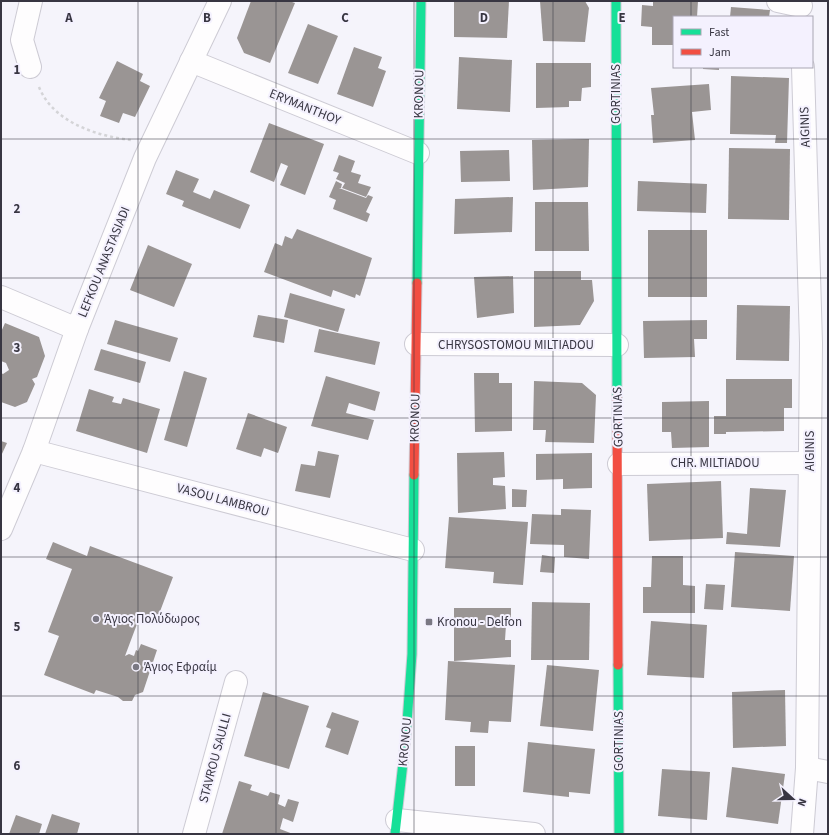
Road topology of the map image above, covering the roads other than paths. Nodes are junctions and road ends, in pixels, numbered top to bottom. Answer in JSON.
{"nodes":[{"id":1,"x":31,"y":1,"type":"edge"},
{"id":2,"x":220,"y":1,"type":"edge"},
{"id":3,"x":421,"y":1,"type":"edge"},
{"id":4,"x":616,"y":1,"type":"edge"},
{"id":5,"x":778,"y":1,"type":"edge"},
{"id":6,"x":803,"y":8,"type":"edge"},
{"id":7,"x":191,"y":61,"type":"junction"},
{"id":8,"x":30,"y":68,"type":"road end"},
{"id":9,"x":803,"y":68,"type":"edge"},
{"id":10,"x":418,"y":153,"type":"junction"},
{"id":11,"x":1,"y":297,"type":"edge"},
{"id":12,"x":77,"y":329,"type":"junction"},
{"id":13,"x":416,"y":344,"type":"junction"},
{"id":14,"x":820,"y":345,"type":"edge"},
{"id":15,"x":617,"y":346,"type":"junction"},
{"id":16,"x":34,"y":451,"type":"junction"},
{"id":17,"x":810,"y":463,"type":"junction"},
{"id":18,"x":619,"y":464,"type":"junction"},
{"id":19,"x":1,"y":529,"type":"edge"},
{"id":20,"x":413,"y":550,"type":"junction"},
{"id":21,"x":818,"y":561,"type":"edge"},
{"id":22,"x":236,"y":682,"type":"dead end"},
{"id":23,"x":807,"y":768,"type":"junction"},
{"id":24,"x":828,"y":772,"type":"edge"},
{"id":25,"x":396,"y":827,"type":"edge"},
{"id":26,"x":194,"y":834,"type":"edge"},
{"id":27,"x":534,"y":834,"type":"edge"},
{"id":28,"x":619,"y":834,"type":"edge"},
{"id":29,"x":802,"y":834,"type":"edge"}],
"edges":[{"from":1,"to":8,"type":"street"},
{"from":2,"to":7,"type":"street","name":"LEFKOU ANASTASIADI"},
{"from":3,"to":10,"type":"street","name":"KRONOU"},
{"from":4,"to":15,"type":"street","name":"GORTINIAS"},
{"from":5,"to":6,"type":"street"},
{"from":7,"to":10,"type":"street","name":"ERYMANTHOY"},
{"from":7,"to":12,"type":"street","name":"LEFKOU ANASTASIADI"},
{"from":9,"to":14,"type":"street","name":"AIGINIS"},
{"from":10,"to":13,"type":"street","name":"KRONOU"},
{"from":11,"to":12,"type":"street"},
{"from":12,"to":16,"type":"street","name":"LEFKOU ANASTASIADI"},
{"from":13,"to":15,"type":"street","name":"CHRYSOSTOMOU MILTIADOU"},
{"from":13,"to":20,"type":"street","name":"KRONOU"},
{"from":14,"to":17,"type":"street","name":"AIGINIS"},
{"from":15,"to":18,"type":"street","name":"GORTINIAS"},
{"from":16,"to":19,"type":"street","name":"LEFKOU ANASTASIADI"},
{"from":16,"to":20,"type":"street","name":"VASOU LAMBROU"},
{"from":17,"to":18,"type":"street","name":"CHR. MILTIADOU"},
{"from":17,"to":21,"type":"street","name":"AIGINIS"},
{"from":18,"to":28,"type":"street","name":"GORTINIAS"},
{"from":20,"to":25,"type":"street","name":"KRONOU"},
{"from":21,"to":23,"type":"street","name":"AIGINIS"},
{"from":22,"to":26,"type":"street","name":"STAVROU SAULLI"},
{"from":23,"to":24,"type":"street"},
{"from":23,"to":29,"type":"street","name":"AIGINIS"},
{"from":25,"to":27,"type":"street"}]}
